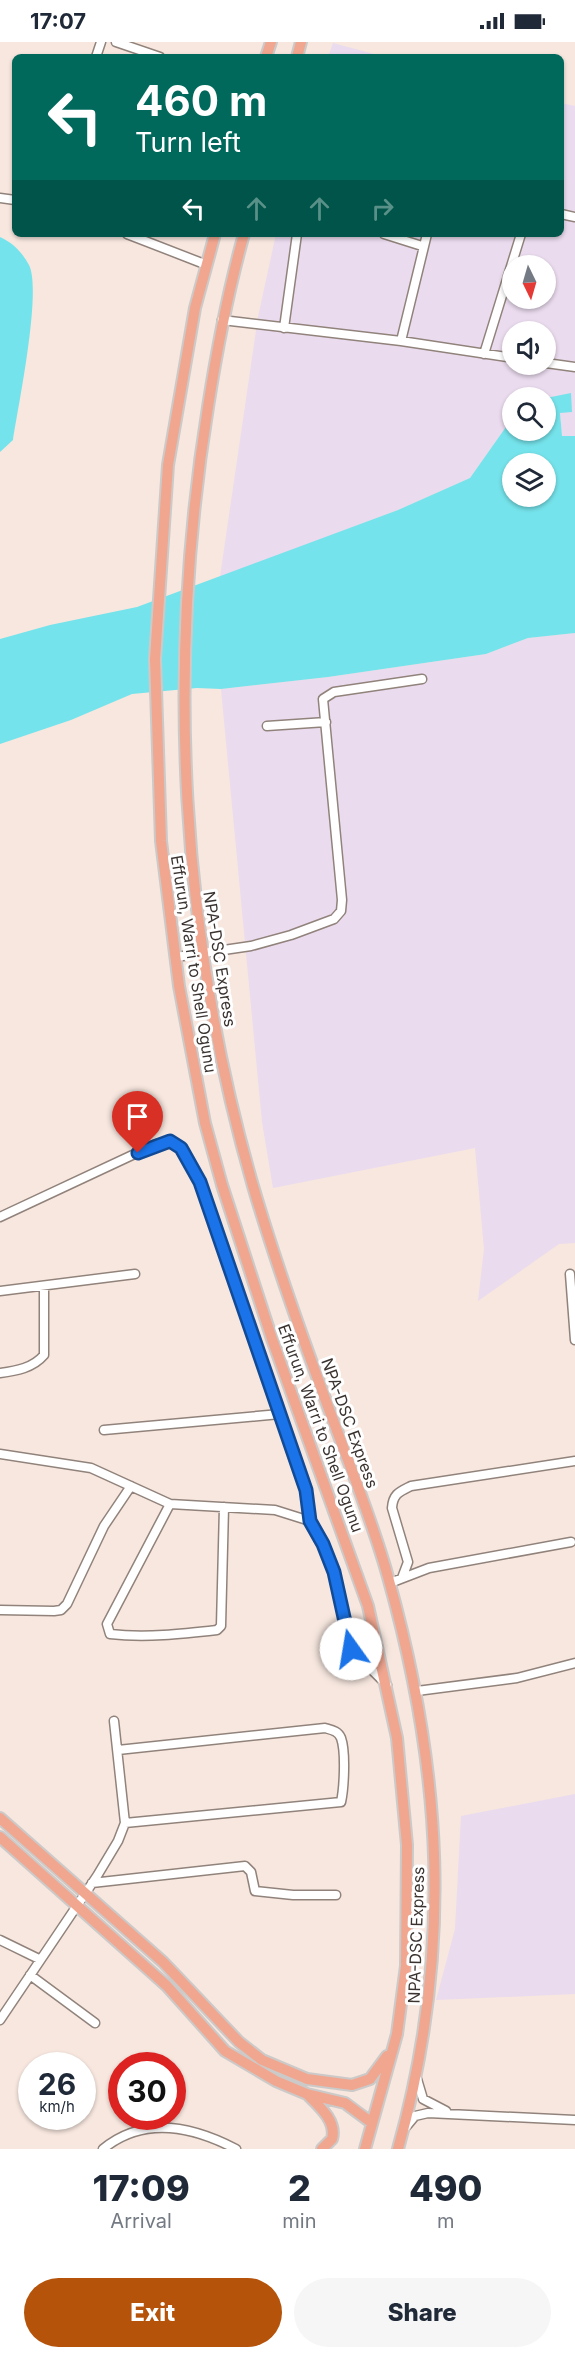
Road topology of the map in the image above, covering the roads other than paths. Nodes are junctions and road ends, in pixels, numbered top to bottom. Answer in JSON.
{"nodes":[{"id":1,"x":116,"y":42,"type":"edge"},
{"id":2,"x":151,"y":54,"type":"edge"},
{"id":3,"x":134,"y":237,"type":"edge"},
{"id":4,"x":213,"y":237,"type":"edge"},
{"id":5,"x":243,"y":237,"type":"edge"},
{"id":6,"x":297,"y":237,"type":"edge"},
{"id":7,"x":394,"y":237,"type":"edge"},
{"id":8,"x":425,"y":237,"type":"edge"},
{"id":9,"x":520,"y":237,"type":"edge"},
{"id":10,"x":423,"y":246,"type":"junction"},
{"id":11,"x":207,"y":265,"type":"junction"},
{"id":12,"x":222,"y":320,"type":"junction"},
{"id":13,"x":284,"y":328,"type":"junction"},
{"id":14,"x":401,"y":341,"type":"junction"},
{"id":15,"x":484,"y":354,"type":"junction"},
{"id":16,"x":502,"y":356,"type":"edge"},
{"id":17,"x":556,"y":364,"type":"edge"},
{"id":18,"x":575,"y":366,"type":"edge"},
{"id":19,"x":422,"y":679,"type":"dead end"},
{"id":20,"x":327,"y":722,"type":"junction"},
{"id":21,"x":267,"y":726,"type":"dead end"},
{"id":22,"x":203,"y":952,"type":"junction"},
{"id":23,"x":176,"y":957,"type":"junction"},
{"id":24,"x":0,"y":1217,"type":"edge"},
{"id":25,"x":135,"y":1274,"type":"dead end"},
{"id":26,"x":570,"y":1274,"type":"dead end"},
{"id":27,"x":44,"y":1286,"type":"junction"},
{"id":28,"x":0,"y":1291,"type":"edge"},
{"id":29,"x":575,"y":1340,"type":"edge"},
{"id":30,"x":0,"y":1373,"type":"edge"},
{"id":31,"x":280,"y":1413,"type":"junction"},
{"id":32,"x":104,"y":1430,"type":"dead end"},
{"id":33,"x":0,"y":1454,"type":"edge"},
{"id":34,"x":575,"y":1461,"type":"edge"},
{"id":35,"x":131,"y":1486,"type":"junction"},
{"id":36,"x":170,"y":1504,"type":"junction"},
{"id":37,"x":224,"y":1507,"type":"junction"},
{"id":38,"x":310,"y":1521,"type":"junction"},
{"id":39,"x":571,"y":1542,"type":"dead end"},
{"id":40,"x":402,"y":1578,"type":"junction"},
{"id":41,"x":390,"y":1583,"type":"junction"},
{"id":42,"x":0,"y":1610,"type":"edge"},
{"id":43,"x":575,"y":1663,"type":"edge"},
{"id":44,"x":387,"y":1686,"type":"junction"},
{"id":45,"x":417,"y":1690,"type":"junction"},
{"id":46,"x":114,"y":1721,"type":"dead end"},
{"id":47,"x":118,"y":1750,"type":"junction"},
{"id":48,"x":0,"y":1818,"type":"edge"},
{"id":49,"x":125,"y":1823,"type":"junction"},
{"id":50,"x":0,"y":1837,"type":"edge"},
{"id":51,"x":89,"y":1887,"type":"junction"},
{"id":52,"x":336,"y":1895,"type":"dead end"},
{"id":53,"x":78,"y":1904,"type":"junction"},
{"id":54,"x":0,"y":1940,"type":"edge"},
{"id":55,"x":39,"y":1959,"type":"junction"},
{"id":56,"x":30,"y":1976,"type":"junction"},
{"id":57,"x":0,"y":2020,"type":"edge"},
{"id":58,"x":95,"y":2023,"type":"dead end"},
{"id":59,"x":397,"y":2034,"type":"junction"},
{"id":60,"x":417,"y":2074,"type":"junction"},
{"id":61,"x":307,"y":2094,"type":"junction"},
{"id":62,"x":458,"y":2114,"type":"junction"},
{"id":63,"x":575,"y":2120,"type":"edge"},
{"id":64,"x":372,"y":2123,"type":"junction"},
{"id":65,"x":403,"y":2132,"type":"junction"},
{"id":66,"x":103,"y":2149,"type":"edge"},
{"id":67,"x":236,"y":2149,"type":"edge"},
{"id":68,"x":322,"y":2149,"type":"edge"},
{"id":69,"x":364,"y":2149,"type":"edge"},
{"id":70,"x":398,"y":2149,"type":"edge"}],
"edges":[{"from":1,"to":2,"type":"street"},
{"from":3,"to":11,"type":"street"},
{"from":4,"to":11,"type":"main road","name":"Effurun, Warri to Shell Ogunu"},
{"from":5,"to":12,"type":"main road","name":"NPA-DSC Express"},
{"from":6,"to":13,"type":"street"},
{"from":7,"to":10,"type":"street"},
{"from":8,"to":10,"type":"street"},
{"from":9,"to":15,"type":"street"},
{"from":10,"to":14,"type":"street"},
{"from":11,"to":23,"type":"main road","name":"Effurun, Warri to Shell Ogunu"},
{"from":12,"to":13,"type":"street"},
{"from":12,"to":22,"type":"main road","name":"NPA-DSC Express"},
{"from":13,"to":14,"type":"street"},
{"from":14,"to":15,"type":"street"},
{"from":15,"to":16,"type":"street"},
{"from":17,"to":18,"type":"street"},
{"from":19,"to":20,"type":"street"},
{"from":20,"to":21,"type":"street"},
{"from":20,"to":22,"type":"street"},
{"from":22,"to":23,"type":"street"},
{"from":22,"to":41,"type":"main road","name":"NPA-DSC Express"},
{"from":23,"to":44,"type":"main road","name":"Effurun, Warri to Shell Ogunu"},
{"from":24,"to":31,"type":"street"},
{"from":25,"to":27,"type":"street"},
{"from":26,"to":29,"type":"street"},
{"from":27,"to":28,"type":"street"},
{"from":27,"to":30,"type":"street"},
{"from":31,"to":32,"type":"street"},
{"from":31,"to":38,"type":"street"},
{"from":33,"to":35,"type":"street"},
{"from":34,"to":40,"type":"street"},
{"from":35,"to":36,"type":"street"},
{"from":35,"to":42,"type":"street"},
{"from":36,"to":37,"type":"street"},
{"from":36,"to":37,"type":"street"},
{"from":37,"to":38,"type":"street"},
{"from":38,"to":44,"type":"street"},
{"from":39,"to":40,"type":"street"},
{"from":40,"to":41,"type":"street"},
{"from":41,"to":45,"type":"main road","name":"NPA-DSC Express"},
{"from":43,"to":45,"type":"street"},
{"from":44,"to":59,"type":"main road","name":"Effurun, Warri to Shell Ogunu"},
{"from":45,"to":60,"type":"main road","name":"NPA-DSC Express"},
{"from":46,"to":47,"type":"street"},
{"from":47,"to":49,"type":"street"},
{"from":47,"to":49,"type":"street"},
{"from":48,"to":51,"type":"main road"},
{"from":49,"to":51,"type":"street"},
{"from":50,"to":53,"type":"main road"},
{"from":51,"to":52,"type":"street"},
{"from":51,"to":53,"type":"street"},
{"from":51,"to":59,"type":"main road"},
{"from":53,"to":55,"type":"street"},
{"from":53,"to":61,"type":"main road"},
{"from":54,"to":55,"type":"street"},
{"from":55,"to":56,"type":"street"},
{"from":56,"to":57,"type":"street"},
{"from":56,"to":58,"type":"street"},
{"from":59,"to":64,"type":"main road","name":"Effurun, Warri to Shell Ogunu"},
{"from":60,"to":62,"type":"street"},
{"from":60,"to":65,"type":"main road","name":"NPA-DSC Express"},
{"from":61,"to":64,"type":"main road"},
{"from":61,"to":68,"type":"main road"},
{"from":62,"to":63,"type":"street"},
{"from":62,"to":65,"type":"street"},
{"from":64,"to":69,"type":"main road","name":"Effurun, Warri to Shell Ogunu"},
{"from":65,"to":70,"type":"main road","name":"NPA-DSC Express"},
{"from":66,"to":67,"type":"street"}]}
